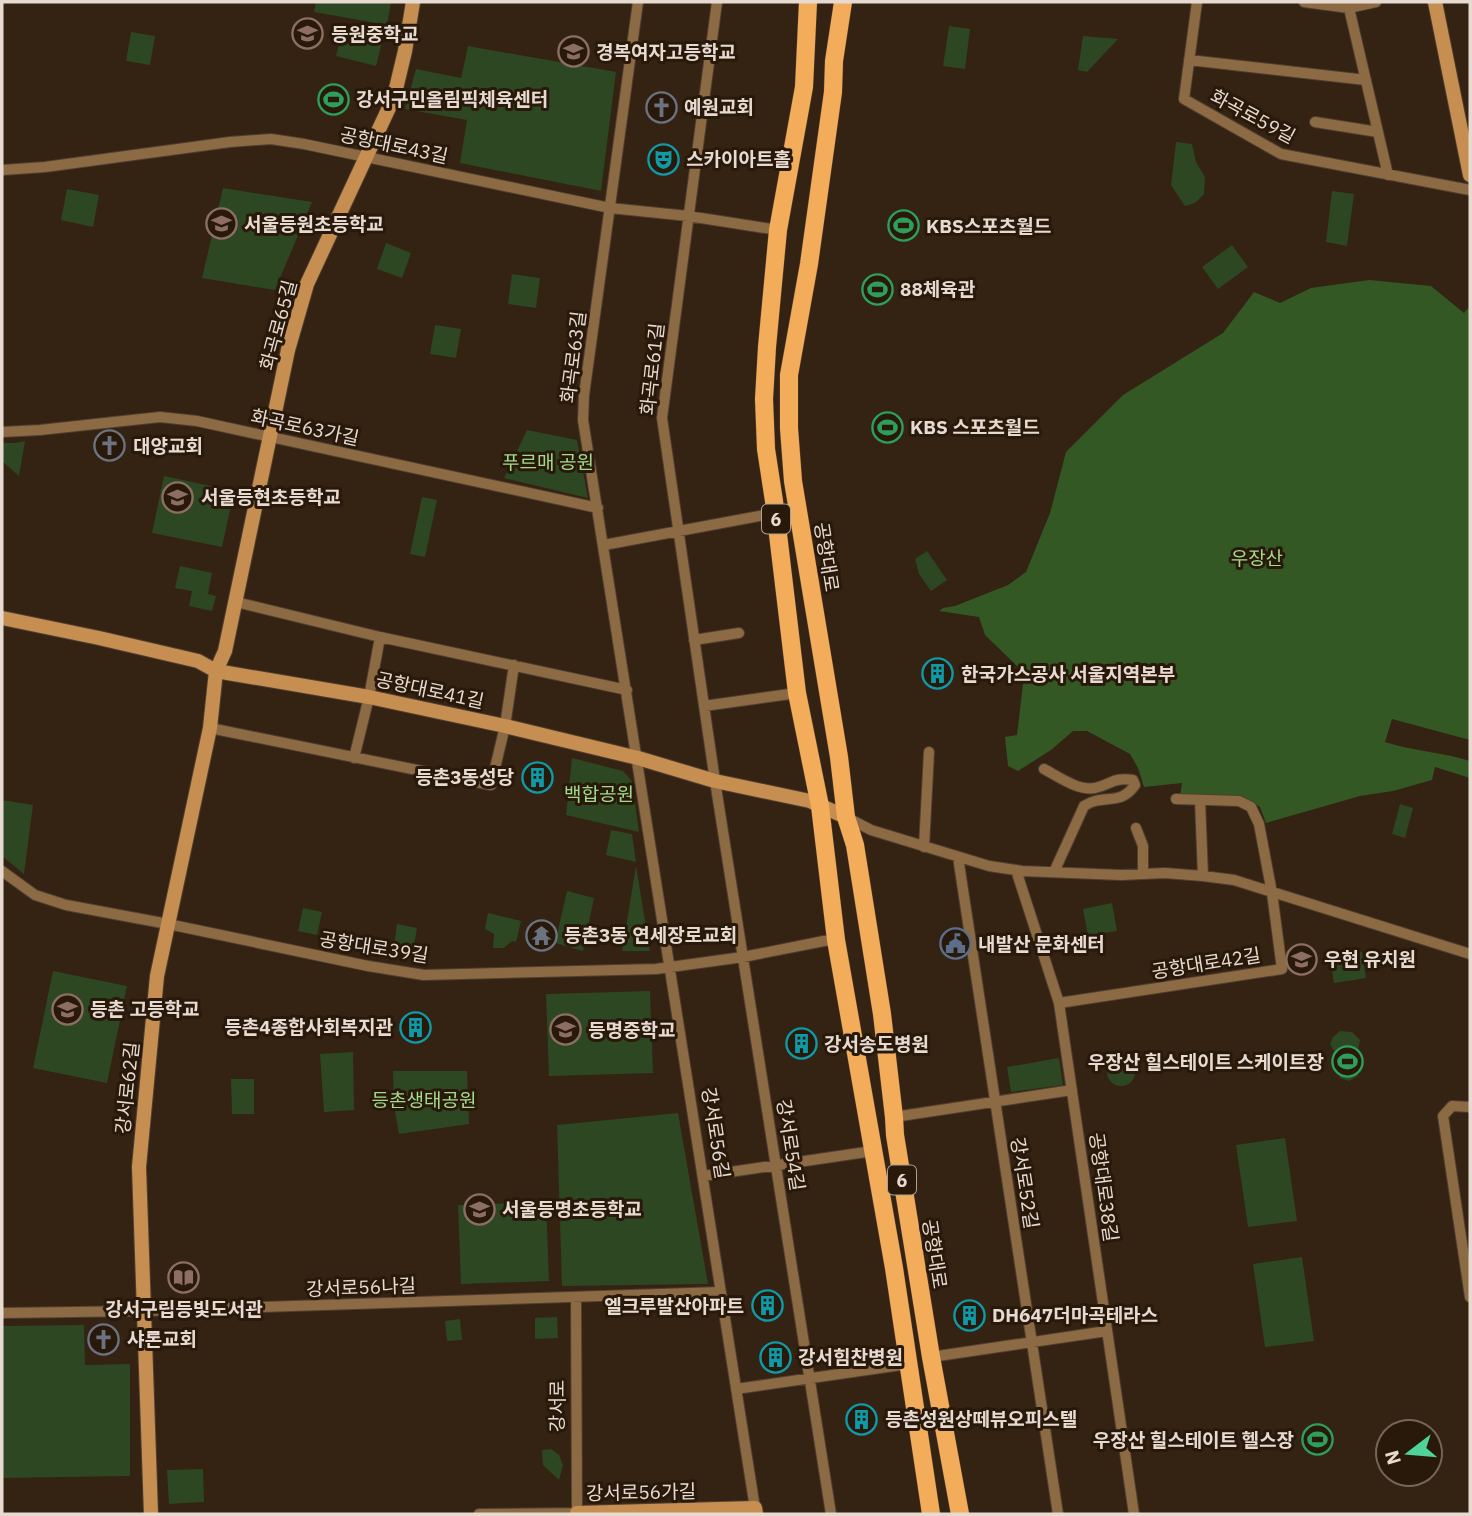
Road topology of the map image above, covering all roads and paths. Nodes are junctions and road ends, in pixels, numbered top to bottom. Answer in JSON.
{"nodes":[{"id":1,"x":413,"y":2,"type":"edge"},
{"id":2,"x":638,"y":2,"type":"edge"},
{"id":3,"x":717,"y":2,"type":"edge"},
{"id":4,"x":808,"y":2,"type":"edge"},
{"id":5,"x":843,"y":2,"type":"edge"},
{"id":6,"x":1197,"y":2,"type":"edge"},
{"id":7,"x":1304,"y":2,"type":"edge"},
{"id":8,"x":1376,"y":2,"type":"edge"},
{"id":9,"x":1435,"y":2,"type":"edge"},
{"id":10,"x":1349,"y":8,"type":"junction"},
{"id":11,"x":1189,"y":60,"type":"junction"},
{"id":12,"x":1366,"y":80,"type":"junction"},
{"id":13,"x":1315,"y":122,"type":"dead end"},
{"id":14,"x":1378,"y":132,"type":"junction"},
{"id":15,"x":367,"y":157,"type":"junction"},
{"id":16,"x":2,"y":170,"type":"edge"},
{"id":17,"x":1388,"y":174,"type":"junction"},
{"id":18,"x":1470,"y":175,"type":"edge"},
{"id":19,"x":1470,"y":190,"type":"edge"},
{"id":20,"x":610,"y":208,"type":"junction"},
{"id":21,"x":688,"y":216,"type":"junction"},
{"id":22,"x":778,"y":230,"type":"junction"},
{"id":23,"x":2,"y":432,"type":"edge"},
{"id":24,"x":270,"y":437,"type":"junction"},
{"id":25,"x":598,"y":508,"type":"junction"},
{"id":26,"x":775,"y":513,"type":"junction"},
{"id":27,"x":678,"y":531,"type":"junction"},
{"id":28,"x":604,"y":545,"type":"junction"},
{"id":29,"x":236,"y":602,"type":"junction"},
{"id":30,"x":2,"y":618,"type":"edge"},
{"id":31,"x":739,"y":633,"type":"dead end"},
{"id":32,"x":380,"y":637,"type":"junction"},
{"id":33,"x":694,"y":640,"type":"junction"},
{"id":34,"x":514,"y":665,"type":"junction"},
{"id":35,"x":216,"y":671,"type":"junction"},
{"id":36,"x":627,"y":690,"type":"junction"},
{"id":37,"x":797,"y":692,"type":"junction"},
{"id":38,"x":369,"y":696,"type":"junction"},
{"id":39,"x":704,"y":706,"type":"junction"},
{"id":40,"x":505,"y":726,"type":"junction"},
{"id":41,"x":210,"y":728,"type":"junction"},
{"id":42,"x":929,"y":752,"type":"dead end"},
{"id":43,"x":354,"y":758,"type":"junction"},
{"id":44,"x":638,"y":758,"type":"junction"},
{"id":45,"x":1044,"y":769,"type":"dead end"},
{"id":46,"x":715,"y":781,"type":"junction"},
{"id":47,"x":1176,"y":799,"type":"dead end"},
{"id":48,"x":1200,"y":800,"type":"junction"},
{"id":49,"x":820,"y":806,"type":"junction"},
{"id":50,"x":846,"y":817,"type":"junction"},
{"id":51,"x":1136,"y":828,"type":"dead end"},
{"id":52,"x":924,"y":847,"type":"junction"},
{"id":53,"x":958,"y":857,"type":"junction"},
{"id":54,"x":1016,"y":870,"type":"junction"},
{"id":55,"x":2,"y":871,"type":"edge"},
{"id":56,"x":1054,"y":872,"type":"junction"},
{"id":57,"x":1143,"y":874,"type":"junction"},
{"id":58,"x":1203,"y":876,"type":"junction"},
{"id":59,"x":1272,"y":892,"type":"junction"},
{"id":60,"x":168,"y":924,"type":"junction"},
{"id":61,"x":836,"y":940,"type":"junction"},
{"id":62,"x":1470,"y":954,"type":"edge"},
{"id":63,"x":743,"y":957,"type":"junction"},
{"id":64,"x":670,"y":967,"type":"junction"},
{"id":65,"x":1059,"y":1003,"type":"junction"},
{"id":66,"x":1072,"y":1090,"type":"junction"},
{"id":67,"x":996,"y":1103,"type":"junction"},
{"id":68,"x":1470,"y":1107,"type":"edge"},
{"id":69,"x":894,"y":1117,"type":"junction"},
{"id":70,"x":873,"y":1151,"type":"junction"},
{"id":71,"x":776,"y":1166,"type":"junction"},
{"id":72,"x":703,"y":1176,"type":"junction"},
{"id":73,"x":721,"y":1292,"type":"junction"},
{"id":74,"x":576,"y":1297,"type":"junction"},
{"id":75,"x":1470,"y":1297,"type":"edge"},
{"id":76,"x":144,"y":1311,"type":"junction"},
{"id":77,"x":2,"y":1313,"type":"edge"},
{"id":78,"x":1107,"y":1331,"type":"junction"},
{"id":79,"x":1032,"y":1342,"type":"junction"},
{"id":80,"x":931,"y":1357,"type":"junction"},
{"id":81,"x":908,"y":1364,"type":"junction"},
{"id":82,"x":810,"y":1379,"type":"junction"},
{"id":83,"x":736,"y":1389,"type":"junction"},
{"id":84,"x":755,"y":1511,"type":"edge"},
{"id":85,"x":150,"y":1514,"type":"edge"},
{"id":86,"x":479,"y":1514,"type":"edge"},
{"id":87,"x":529,"y":1514,"type":"edge"},
{"id":88,"x":577,"y":1514,"type":"edge"},
{"id":89,"x":831,"y":1514,"type":"edge"},
{"id":90,"x":931,"y":1514,"type":"edge"},
{"id":91,"x":960,"y":1514,"type":"edge"},
{"id":92,"x":1058,"y":1514,"type":"edge"},
{"id":93,"x":1134,"y":1514,"type":"edge"}],
"edges":[{"from":1,"to":15,"type":"street","name":"화곡로65길"},
{"from":2,"to":20,"type":"street","name":"화곡로63길"},
{"from":3,"to":21,"type":"street","name":"화곡로61길"},
{"from":4,"to":22,"type":"main road","number":"6"},
{"from":5,"to":50,"type":"main road","name":"공항대로","number":"6"},
{"from":6,"to":11,"type":"street","name":"화곡로59길"},
{"from":7,"to":10,"type":"street"},
{"from":8,"to":10,"type":"street"},
{"from":9,"to":18,"type":"street"},
{"from":10,"to":12,"type":"street"},
{"from":11,"to":12,"type":"street","name":"화곡로59길"},
{"from":11,"to":17,"type":"street","name":"화곡로59길"},
{"from":12,"to":14,"type":"street"},
{"from":13,"to":14,"type":"street","name":"화곡로59길"},
{"from":14,"to":17,"type":"street"},
{"from":15,"to":16,"type":"street","name":"공항대로43길"},
{"from":15,"to":20,"type":"street","name":"공항대로43길"},
{"from":15,"to":24,"type":"street","name":"화곡로65길"},
{"from":17,"to":19,"type":"street","name":"화곡로59길"},
{"from":20,"to":21,"type":"street","name":"공항대로43길"},
{"from":20,"to":25,"type":"street","name":"화곡로63길"},
{"from":21,"to":22,"type":"street","name":"공항대로43길"},
{"from":21,"to":27,"type":"street","name":"화곡로61길"},
{"from":22,"to":26,"type":"main road","number":"6"},
{"from":23,"to":24,"type":"street","name":"화곡로63가길"},
{"from":24,"to":25,"type":"street","name":"화곡로63가길"},
{"from":24,"to":29,"type":"street","name":"화곡로65길"},
{"from":25,"to":28,"type":"street","name":"화곡로63길"},
{"from":26,"to":27,"type":"street"},
{"from":26,"to":37,"type":"main road","number":"6"},
{"from":27,"to":28,"type":"street"},
{"from":27,"to":33,"type":"street","name":"화곡로61길"},
{"from":28,"to":36,"type":"street","name":"화곡로63길"},
{"from":29,"to":32,"type":"street"},
{"from":29,"to":35,"type":"street","name":"화곡로65길"},
{"from":30,"to":35,"type":"street","name":"공항대로41길"},
{"from":31,"to":33,"type":"street"},
{"from":32,"to":34,"type":"street"},
{"from":32,"to":38,"type":"street"},
{"from":33,"to":39,"type":"street","name":"화곡로61길"},
{"from":34,"to":36,"type":"street"},
{"from":34,"to":40,"type":"street"},
{"from":35,"to":38,"type":"street","name":"공항대로41길"},
{"from":35,"to":41,"type":"street","name":"강서로62길"},
{"from":36,"to":44,"type":"street","name":"화곡로63길"},
{"from":37,"to":39,"type":"street"},
{"from":37,"to":49,"type":"main road","number":"6"},
{"from":38,"to":40,"type":"street","name":"공항대로41길"},
{"from":38,"to":43,"type":"street"},
{"from":39,"to":46,"type":"street","name":"화곡로61길"},
{"from":40,"to":43,"type":"street"},
{"from":40,"to":44,"type":"street","name":"공항대로41길"},
{"from":41,"to":43,"type":"street"},
{"from":41,"to":60,"type":"street","name":"강서로62길"},
{"from":42,"to":52,"type":"street"},
{"from":44,"to":46,"type":"street","name":"공항대로41길"},
{"from":44,"to":64,"type":"street","name":"강서로56길"},
{"from":45,"to":56,"type":"street"},
{"from":46,"to":49,"type":"street","name":"공항대로41길"},
{"from":46,"to":63,"type":"street","name":"강서로54길"},
{"from":47,"to":48,"type":"street","name":"공항대로42길"},
{"from":48,"to":58,"type":"street"},
{"from":48,"to":59,"type":"street","name":"공항대로42길"},
{"from":49,"to":50,"type":"street","name":"공항대로41길"},
{"from":49,"to":61,"type":"main road","number":"6"},
{"from":50,"to":52,"type":"street"},
{"from":50,"to":69,"type":"main road","name":"공항대로","number":"6"},
{"from":51,"to":57,"type":"street"},
{"from":52,"to":53,"type":"street"},
{"from":53,"to":54,"type":"street"},
{"from":53,"to":67,"type":"street","name":"강서로52길"},
{"from":54,"to":56,"type":"street"},
{"from":54,"to":65,"type":"street","name":"공항대로38길"},
{"from":55,"to":60,"type":"street","name":"공항대로39길"},
{"from":56,"to":57,"type":"street"},
{"from":57,"to":58,"type":"street"},
{"from":58,"to":59,"type":"street"},
{"from":59,"to":62,"type":"street"},
{"from":59,"to":65,"type":"street","name":"공항대로42길"},
{"from":60,"to":64,"type":"street","name":"공항대로39길"},
{"from":60,"to":76,"type":"street","name":"강서로62길"},
{"from":61,"to":63,"type":"street","name":"공항대로39길"},
{"from":61,"to":70,"type":"main road","number":"6"},
{"from":63,"to":64,"type":"street","name":"공항대로39길"},
{"from":63,"to":71,"type":"street","name":"강서로54길"},
{"from":64,"to":72,"type":"street","name":"강서로56길"},
{"from":65,"to":66,"type":"street","name":"공항대로38길"},
{"from":66,"to":67,"type":"street"},
{"from":66,"to":78,"type":"street","name":"공항대로38길"},
{"from":67,"to":69,"type":"street"},
{"from":67,"to":79,"type":"street","name":"강서로52길"},
{"from":68,"to":75,"type":"street"},
{"from":69,"to":80,"type":"main road","name":"공항대로","number":"6"},
{"from":70,"to":71,"type":"street"},
{"from":70,"to":81,"type":"main road","number":"6"},
{"from":71,"to":72,"type":"street"},
{"from":71,"to":82,"type":"street","name":"강서로54길"},
{"from":72,"to":73,"type":"street","name":"강서로56길"},
{"from":73,"to":74,"type":"street","name":"강서로56나길"},
{"from":73,"to":83,"type":"street","name":"강서로56길"},
{"from":74,"to":76,"type":"street","name":"강서로56나길"},
{"from":74,"to":88,"type":"street","name":"강서로"},
{"from":76,"to":77,"type":"street","name":"강서로56나길"},
{"from":76,"to":85,"type":"street","name":"강서로62길"},
{"from":78,"to":79,"type":"street"},
{"from":78,"to":93,"type":"street","name":"공항대로38길"},
{"from":79,"to":80,"type":"street"},
{"from":79,"to":92,"type":"street","name":"강서로52길"},
{"from":80,"to":91,"type":"main road","name":"공항대로","number":"6"},
{"from":81,"to":82,"type":"street"},
{"from":81,"to":90,"type":"main road","number":"6"},
{"from":82,"to":83,"type":"street"},
{"from":82,"to":89,"type":"street","name":"강서로54길"},
{"from":83,"to":84,"type":"street","name":"강서로56길"},
{"from":84,"to":88,"type":"street","name":"강서로56가길"},
{"from":86,"to":87,"type":"street","name":"강서로56가길"},
{"from":87,"to":88,"type":"street","name":"강서로56가길"}]}
